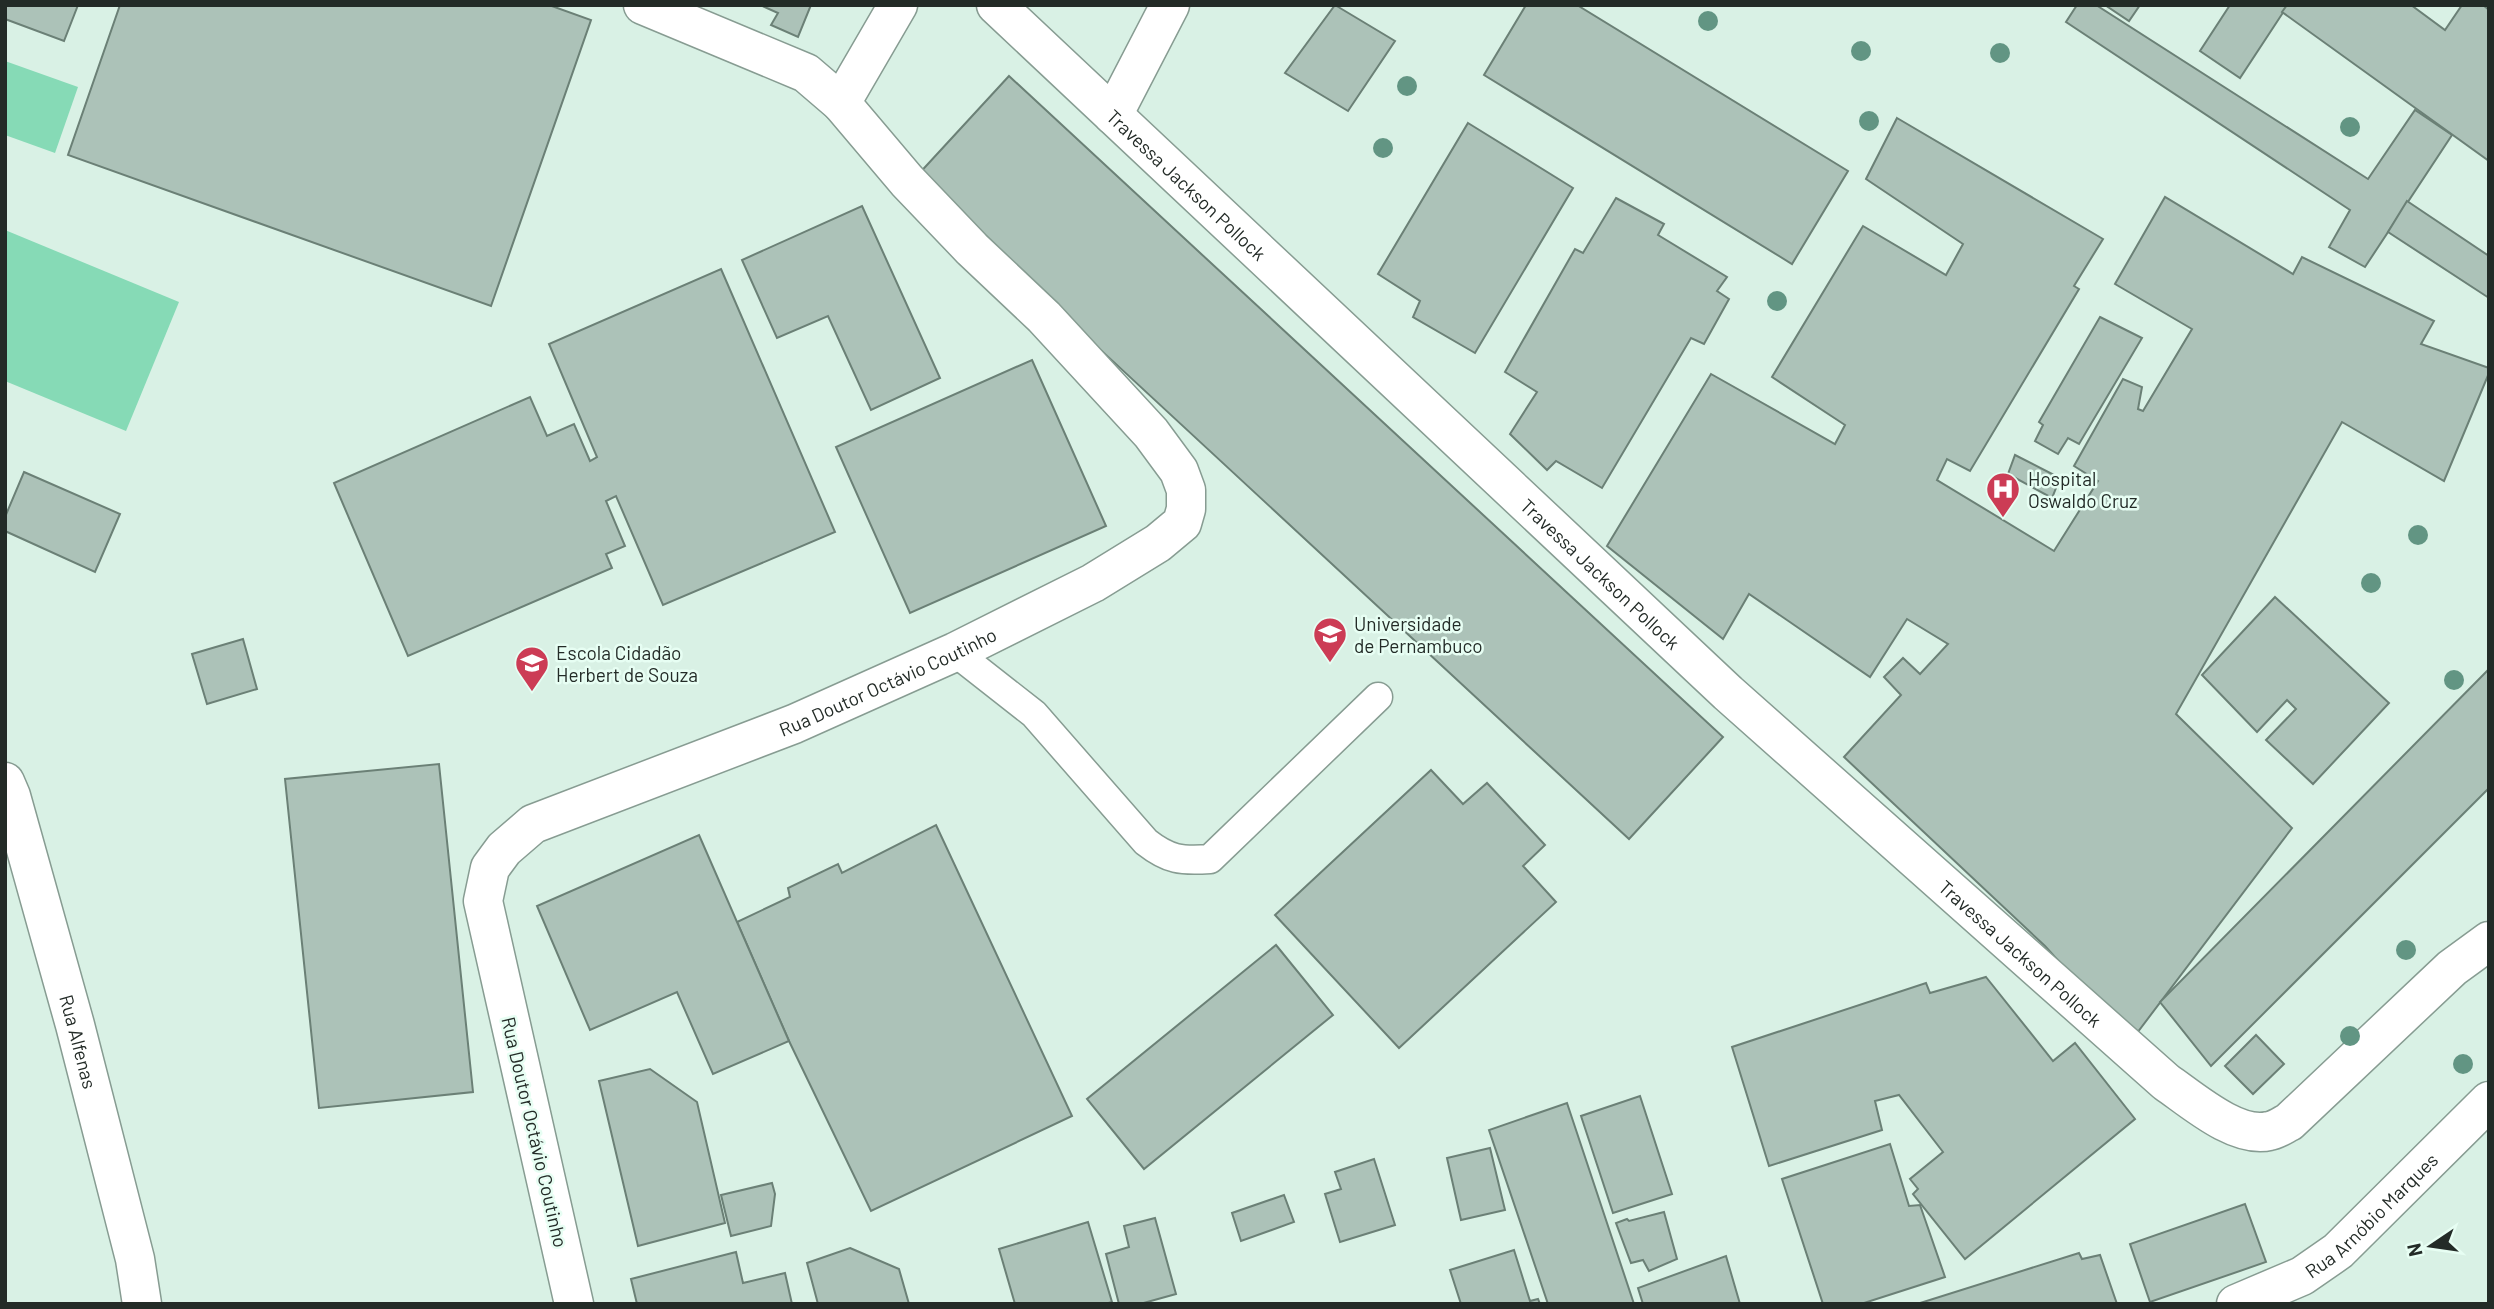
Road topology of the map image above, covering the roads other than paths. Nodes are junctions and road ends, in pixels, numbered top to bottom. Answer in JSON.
{"nodes":[{"id":1,"x":643,"y":5,"type":"edge"},
{"id":2,"x":898,"y":5,"type":"edge"},
{"id":3,"x":996,"y":5,"type":"edge"},
{"id":4,"x":1170,"y":5,"type":"edge"},
{"id":5,"x":841,"y":103,"type":"junction"},
{"id":6,"x":1113,"y":115,"type":"junction"},
{"id":7,"x":956,"y":652,"type":"junction"},
{"id":8,"x":1378,"y":697,"type":"dead end"},
{"id":9,"x":5,"y":782,"type":"edge"},
{"id":10,"x":2489,"y":941,"type":"edge"},
{"id":11,"x":2489,"y":1101,"type":"edge"},
{"id":12,"x":142,"y":1304,"type":"edge"},
{"id":13,"x":574,"y":1304,"type":"edge"},
{"id":14,"x":2236,"y":1304,"type":"edge"}],
"edges":[{"from":1,"to":5,"type":"street"},
{"from":2,"to":5,"type":"street"},
{"from":3,"to":6,"type":"street","name":"Travessa Jackson Pollock"},
{"from":4,"to":6,"type":"street"},
{"from":5,"to":7,"type":"street","name":"Rua Doutor Octávio Coutinho"},
{"from":6,"to":10,"type":"street","name":"Travessa Jackson Pollock"},
{"from":7,"to":8,"type":"lane"},
{"from":7,"to":13,"type":"street","name":"Rua Doutor Octávio Coutinho"},
{"from":9,"to":12,"type":"street","name":"Rua Alfenas"},
{"from":11,"to":14,"type":"street","name":"Rua Arnóbio Marques"}]}
